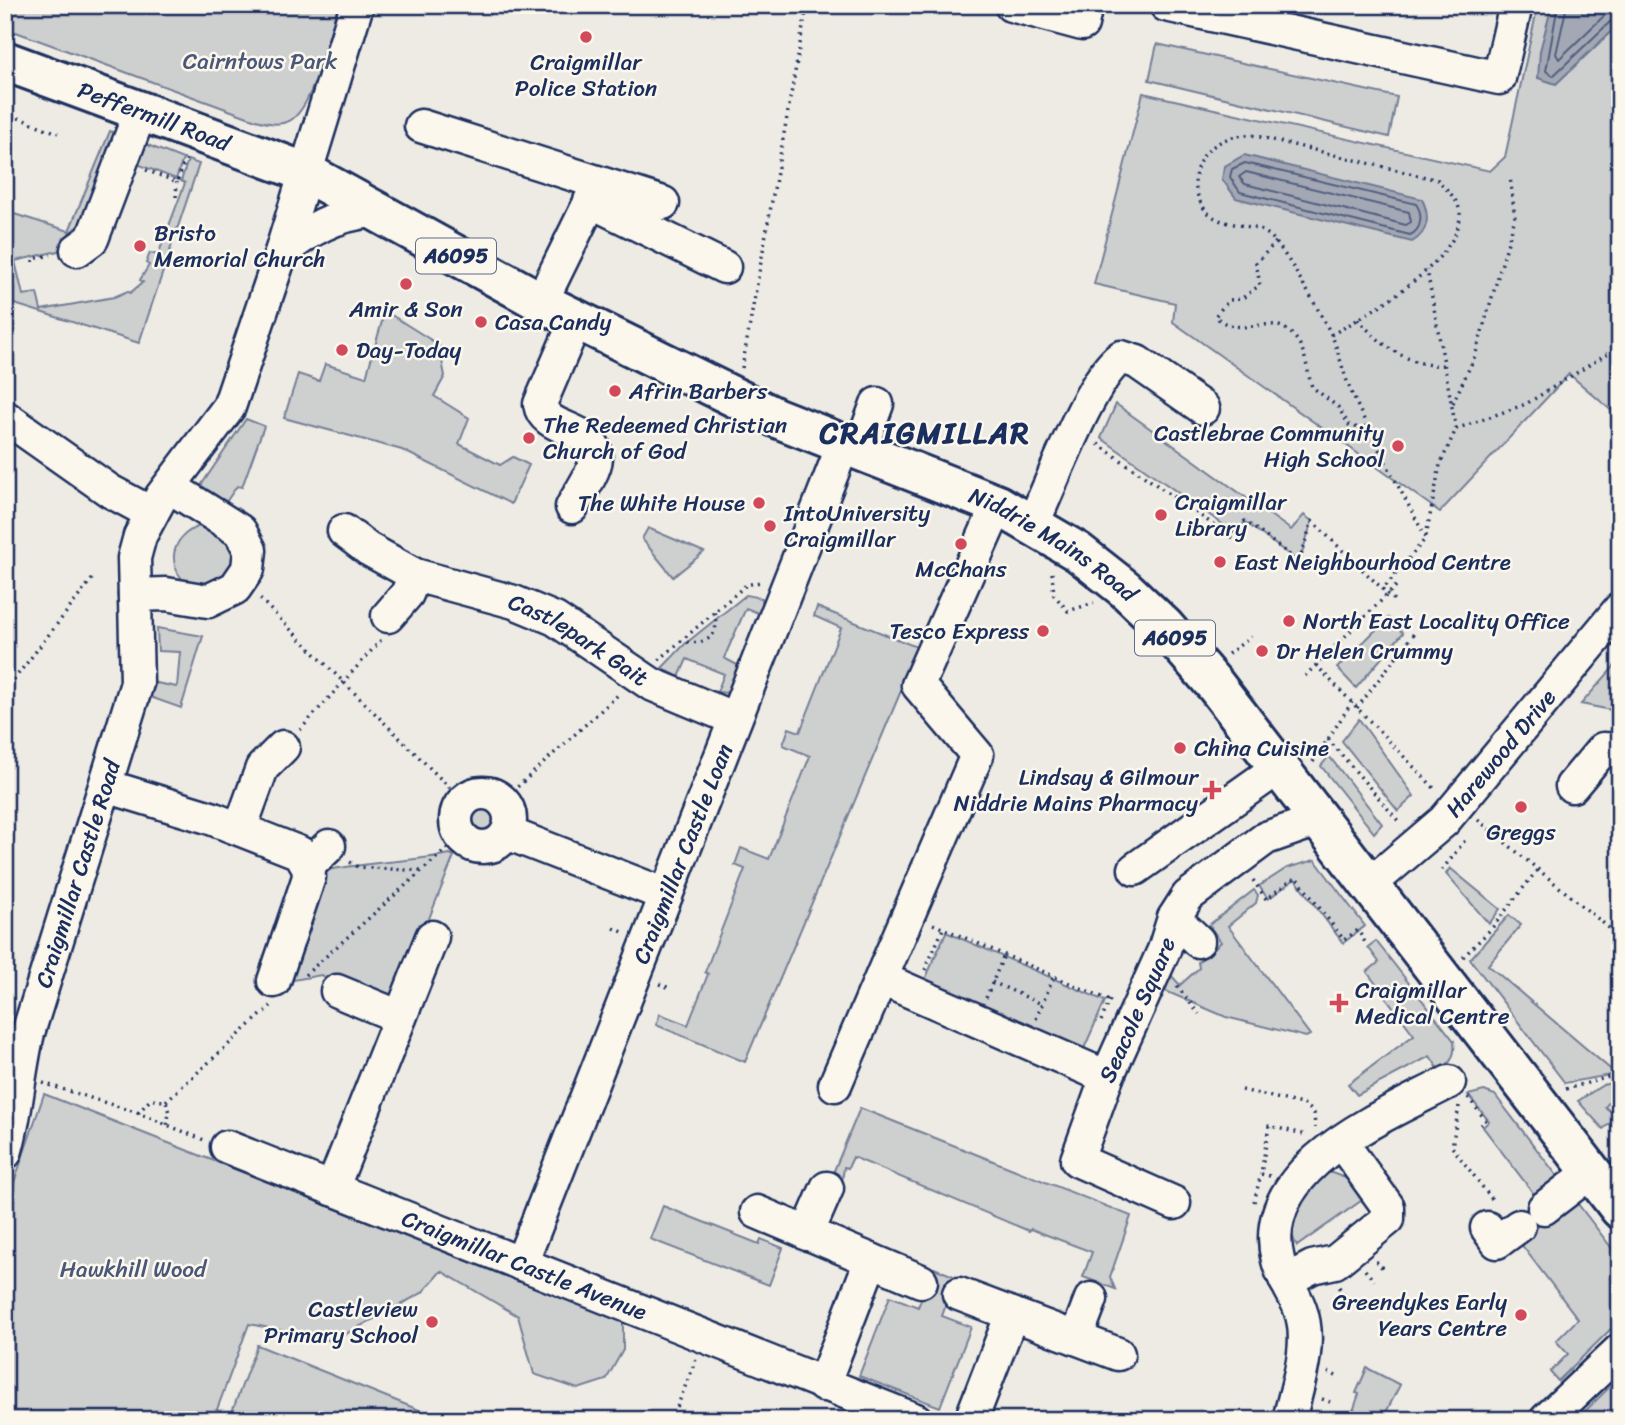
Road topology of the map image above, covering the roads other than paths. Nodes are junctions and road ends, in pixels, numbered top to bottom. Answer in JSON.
{"nodes":[{"id":1,"x":357,"y":5,"type":"edge"},
{"id":2,"x":1011,"y":5,"type":"edge"},
{"id":3,"x":1086,"y":5,"type":"edge"},
{"id":4,"x":1166,"y":5,"type":"edge"},
{"id":5,"x":1516,"y":5,"type":"edge"},
{"id":6,"x":5,"y":61,"type":"edge"},
{"id":7,"x":142,"y":110,"type":"junction"},
{"id":8,"x":421,"y":126,"type":"dead end"},
{"id":9,"x":305,"y":172,"type":"junction"},
{"id":10,"x":595,"y":192,"type":"junction"},
{"id":11,"x":663,"y":203,"type":"dead end"},
{"id":12,"x":372,"y":211,"type":"junction"},
{"id":13,"x":78,"y":250,"type":"dead end"},
{"id":14,"x":281,"y":253,"type":"junction"},
{"id":15,"x":724,"y":267,"type":"dead end"},
{"id":16,"x":541,"y":302,"type":"junction"},
{"id":17,"x":576,"y":320,"type":"junction"},
{"id":18,"x":877,"y":404,"type":"dead end"},
{"id":19,"x":1203,"y":408,"type":"dead end"},
{"id":20,"x":5,"y":417,"type":"edge"},
{"id":21,"x":852,"y":447,"type":"junction"},
{"id":22,"x":170,"y":487,"type":"junction"},
{"id":23,"x":998,"y":505,"type":"junction"},
{"id":24,"x":572,"y":507,"type":"dead end"},
{"id":25,"x":150,"y":513,"type":"junction"},
{"id":26,"x":1032,"y":525,"type":"junction"},
{"id":27,"x":344,"y":531,"type":"dead end"},
{"id":28,"x":415,"y":575,"type":"junction"},
{"id":29,"x":135,"y":595,"type":"junction"},
{"id":30,"x":1620,"y":609,"type":"edge"},
{"id":31,"x":388,"y":616,"type":"road end"},
{"id":32,"x":735,"y":719,"type":"junction"},
{"id":33,"x":283,"y":747,"type":"road end"},
{"id":34,"x":1620,"y":750,"type":"edge"},
{"id":35,"x":1294,"y":767,"type":"junction"},
{"id":36,"x":106,"y":786,"type":"junction"},
{"id":37,"x":1573,"y":786,"type":"dead end"},
{"id":38,"x":1317,"y":816,"type":"junction"},
{"id":39,"x":240,"y":830,"type":"junction"},
{"id":40,"x":507,"y":833,"type":"junction"},
{"id":41,"x":1135,"y":869,"type":"dead end"},
{"id":42,"x":1369,"y":885,"type":"junction"},
{"id":43,"x":666,"y":895,"type":"junction"},
{"id":44,"x":1174,"y":918,"type":"junction"},
{"id":45,"x":432,"y":937,"type":"dead end"},
{"id":46,"x":1198,"y":942,"type":"dead end"},
{"id":47,"x":882,"y":979,"type":"junction"},
{"id":48,"x":337,"y":992,"type":"dead end"},
{"id":49,"x":273,"y":993,"type":"road end"},
{"id":50,"x":400,"y":1017,"type":"junction"},
{"id":51,"x":15,"y":1069,"type":"edge"},
{"id":52,"x":1107,"y":1077,"type":"junction"},
{"id":53,"x":835,"y":1085,"type":"dead end"},
{"id":54,"x":1457,"y":1091,"type":"road end"},
{"id":55,"x":1329,"y":1136,"type":"junction"},
{"id":56,"x":227,"y":1147,"type":"road end"},
{"id":57,"x":5,"y":1153,"type":"edge"},
{"id":58,"x":1591,"y":1172,"type":"junction"},
{"id":59,"x":827,"y":1188,"type":"dead end"},
{"id":60,"x":332,"y":1189,"type":"junction"},
{"id":61,"x":1174,"y":1203,"type":"dead end"},
{"id":62,"x":1544,"y":1208,"type":"dead end"},
{"id":63,"x":1620,"y":1209,"type":"edge"},
{"id":64,"x":757,"y":1212,"type":"dead end"},
{"id":65,"x":807,"y":1234,"type":"junction"},
{"id":66,"x":871,"y":1260,"type":"junction"},
{"id":67,"x":520,"y":1264,"type":"junction"},
{"id":68,"x":1286,"y":1281,"type":"junction"},
{"id":69,"x":922,"y":1282,"type":"dead end"},
{"id":70,"x":959,"y":1294,"type":"dead end"},
{"id":71,"x":1091,"y":1299,"type":"dead end"},
{"id":72,"x":1012,"y":1314,"type":"junction"},
{"id":73,"x":1076,"y":1338,"type":"junction"},
{"id":74,"x":1620,"y":1350,"type":"edge"},
{"id":75,"x":1118,"y":1354,"type":"dead end"},
{"id":76,"x":823,"y":1385,"type":"junction"},
{"id":77,"x":916,"y":1420,"type":"edge"},
{"id":78,"x":971,"y":1420,"type":"edge"},
{"id":79,"x":1289,"y":1420,"type":"edge"},
{"id":80,"x":1546,"y":1420,"type":"edge"}],
"edges":[{"from":1,"to":9,"type":"street","name":"Craigmillar Castle Road"},
{"from":2,"to":3,"type":"street"},
{"from":4,"to":5,"type":"street"},
{"from":6,"to":7,"type":"main road","name":"Peffermill Road","number":"A6095"},
{"from":7,"to":9,"type":"main road","name":"Peffermill Road","number":"A6095"},
{"from":7,"to":13,"type":"street"},
{"from":8,"to":10,"type":"street"},
{"from":9,"to":12,"type":"main road","name":"Niddrie Mains Road","number":"A6095"},
{"from":9,"to":14,"type":"street","name":"Craigmillar Castle Road"},
{"from":10,"to":11,"type":"street"},
{"from":10,"to":15,"type":"street"},
{"from":10,"to":16,"type":"street"},
{"from":12,"to":14,"type":"street"},
{"from":12,"to":16,"type":"main road","name":"Niddrie Mains Road","number":"A6095"},
{"from":14,"to":22,"type":"street","name":"Craigmillar Castle Road"},
{"from":16,"to":17,"type":"main road","name":"Niddrie Mains Road","number":"A6095"},
{"from":17,"to":21,"type":"main road","name":"Niddrie Mains Road","number":"A6095"},
{"from":17,"to":24,"type":"street"},
{"from":18,"to":21,"type":"street","name":"Craigmillar Castle Loan"},
{"from":19,"to":26,"type":"street"},
{"from":20,"to":25,"type":"street"},
{"from":21,"to":23,"type":"main road","name":"Niddrie Mains Road","number":"A6095"},
{"from":21,"to":32,"type":"street","name":"Craigmillar Castle Loan"},
{"from":22,"to":25,"type":"street","name":"Craigmillar Castle Road"},
{"from":22,"to":29,"type":"street"},
{"from":23,"to":26,"type":"main road","name":"Niddrie Mains Road","number":"A6095"},
{"from":23,"to":47,"type":"street"},
{"from":25,"to":29,"type":"street","name":"Craigmillar Castle Road"},
{"from":26,"to":35,"type":"main road","name":"Niddrie Mains Road","number":"A6095"},
{"from":27,"to":28,"type":"street","name":"Castlepark Gait"},
{"from":28,"to":31,"type":"street"},
{"from":28,"to":32,"type":"street","name":"Castlepark Gait"},
{"from":29,"to":36,"type":"street","name":"Craigmillar Castle Road"},
{"from":30,"to":42,"type":"street","name":"Harewood Drive"},
{"from":32,"to":43,"type":"street","name":"Craigmillar Castle Loan"},
{"from":33,"to":39,"type":"street"},
{"from":34,"to":37,"type":"street"},
{"from":35,"to":38,"type":"main road","name":"Niddrie Mains Road","number":"A6095"},
{"from":35,"to":41,"type":"street"},
{"from":36,"to":39,"type":"street"},
{"from":36,"to":51,"type":"street","name":"Craigmillar Castle Road"},
{"from":38,"to":42,"type":"main road","name":"Niddrie Mains Road","number":"A6095"},
{"from":38,"to":44,"type":"street","name":"Seacole Square"},
{"from":39,"to":49,"type":"street"},
{"from":40,"to":40,"type":"street"},
{"from":40,"to":43,"type":"street"},
{"from":42,"to":58,"type":"main road","name":"Niddrie Mains Road","number":"A6095"},
{"from":43,"to":67,"type":"street","name":"Craigmillar Castle Loan"},
{"from":44,"to":46,"type":"street"},
{"from":44,"to":52,"type":"street","name":"Seacole Square"},
{"from":45,"to":50,"type":"street"},
{"from":47,"to":52,"type":"street","name":"Seacole Square"},
{"from":47,"to":53,"type":"street"},
{"from":48,"to":50,"type":"street"},
{"from":50,"to":60,"type":"street"},
{"from":51,"to":57,"type":"street","name":"Craigmillar Castle Road"},
{"from":52,"to":61,"type":"street"},
{"from":54,"to":55,"type":"street"},
{"from":55,"to":68,"type":"street"},
{"from":55,"to":68,"type":"street"},
{"from":56,"to":60,"type":"street","name":"Craigmillar Castle Avenue"},
{"from":58,"to":62,"type":"street"},
{"from":58,"to":63,"type":"main road","name":"Niddrie Mains Road","number":"A6095"},
{"from":59,"to":65,"type":"street"},
{"from":60,"to":67,"type":"street","name":"Craigmillar Castle Avenue"},
{"from":64,"to":65,"type":"street"},
{"from":65,"to":66,"type":"street"},
{"from":66,"to":69,"type":"street"},
{"from":66,"to":76,"type":"street"},
{"from":67,"to":76,"type":"street","name":"Craigmillar Castle Avenue"},
{"from":68,"to":79,"type":"street"},
{"from":70,"to":72,"type":"street"},
{"from":71,"to":73,"type":"street"},
{"from":72,"to":73,"type":"street"},
{"from":72,"to":78,"type":"street"},
{"from":73,"to":75,"type":"street"},
{"from":74,"to":80,"type":"street"},
{"from":76,"to":77,"type":"street","name":"Craigmillar Castle Avenue"}]}
